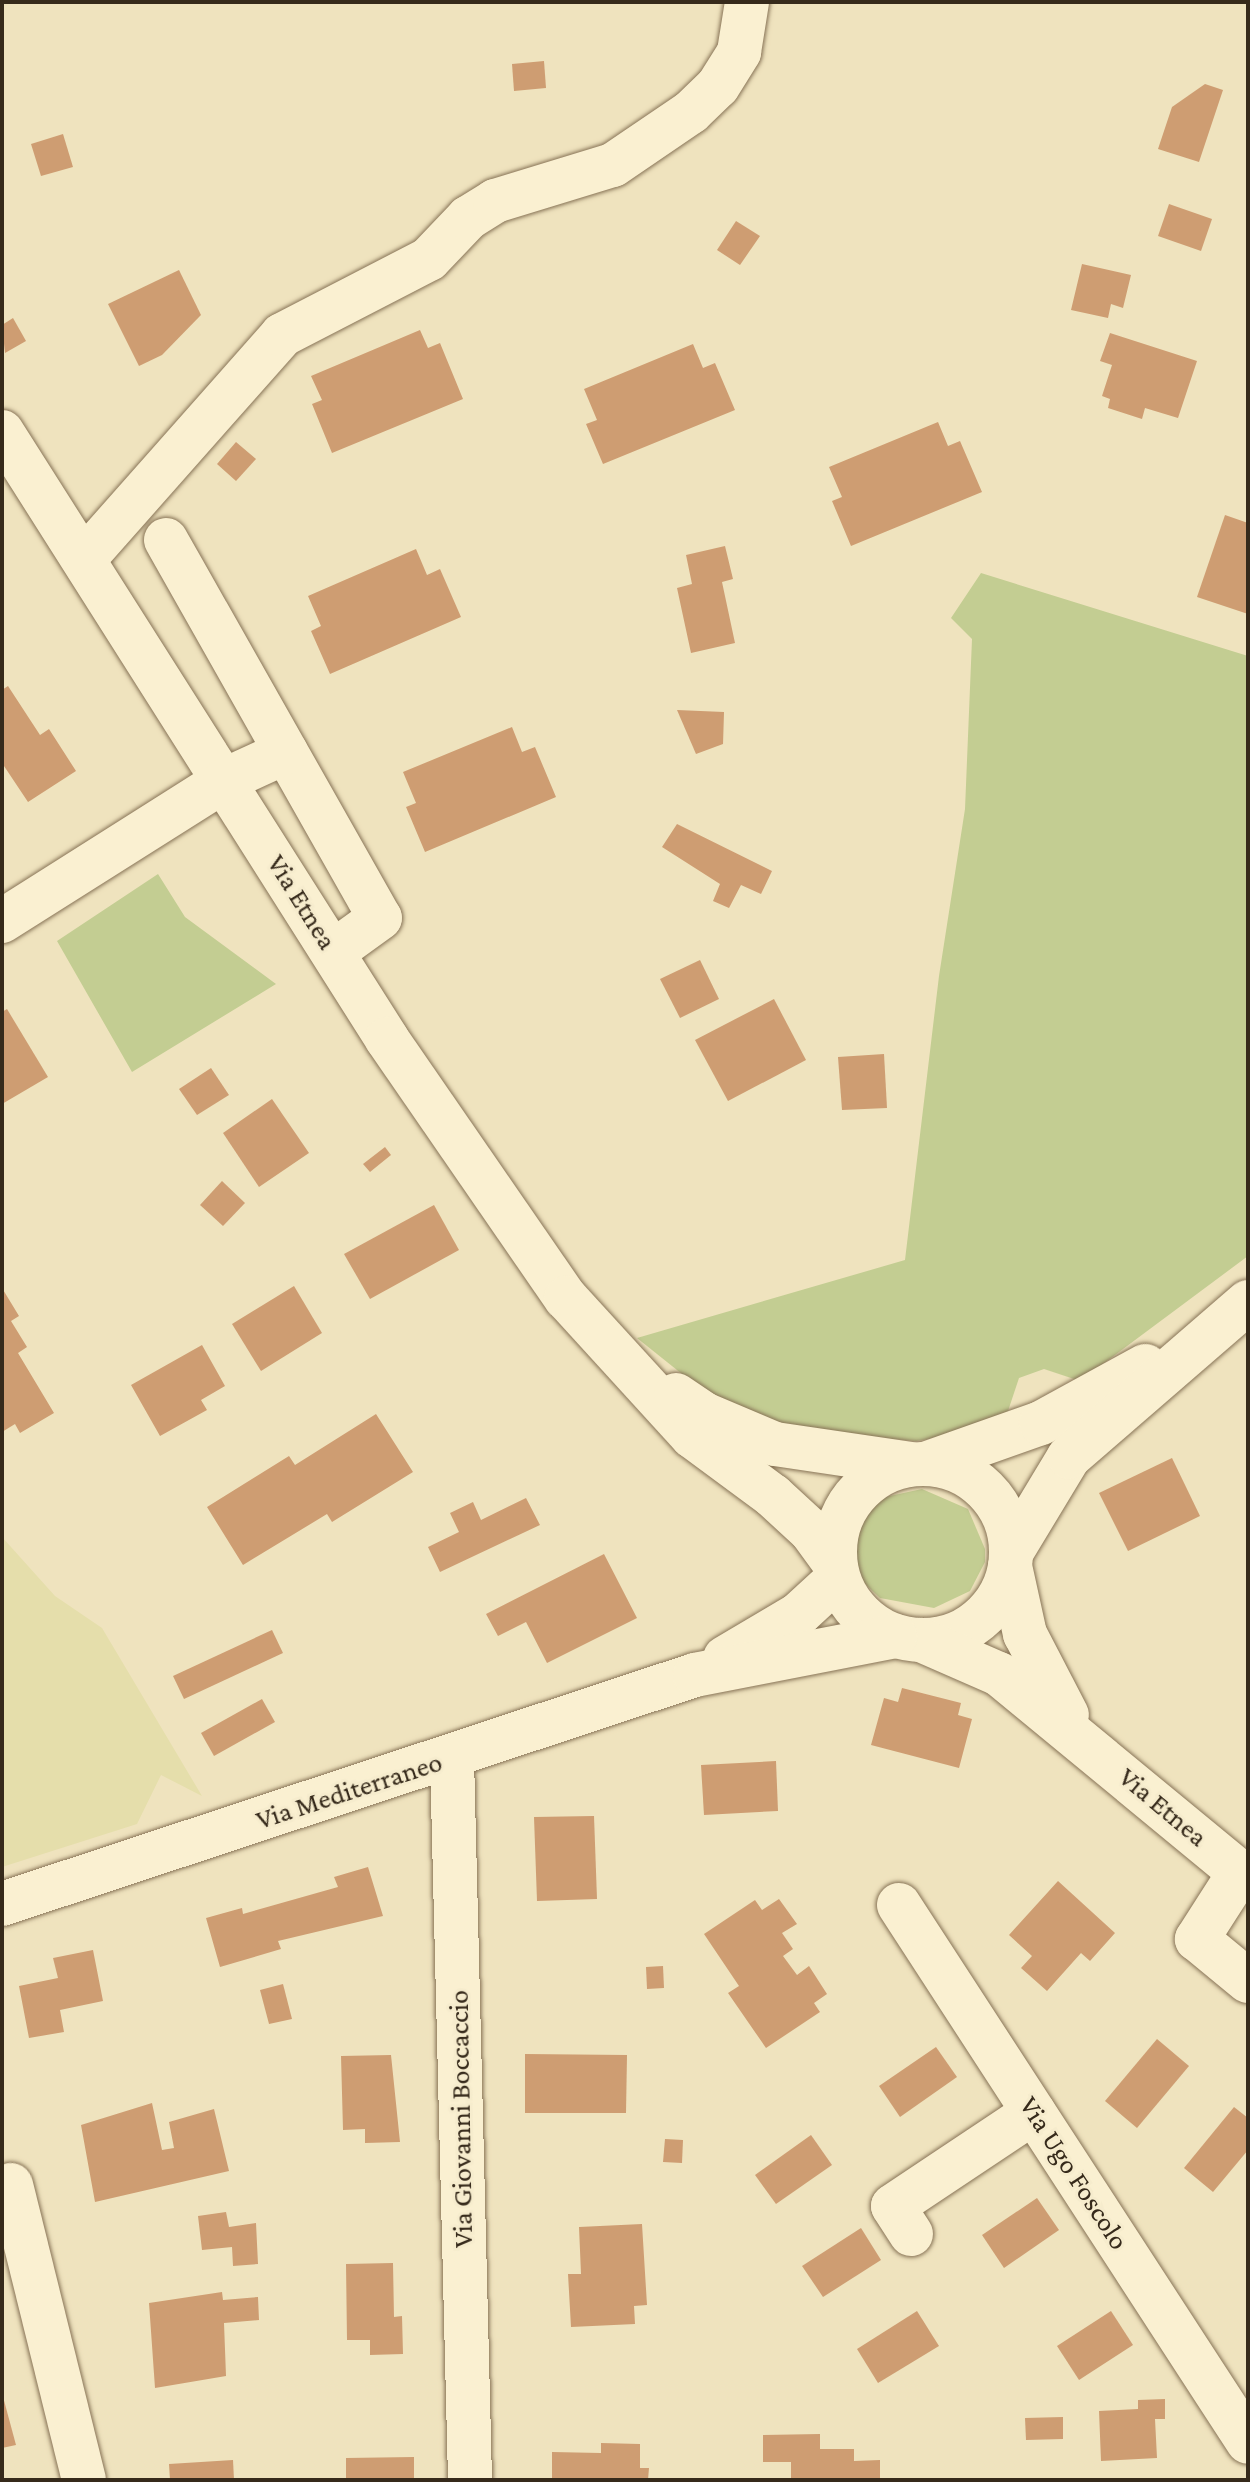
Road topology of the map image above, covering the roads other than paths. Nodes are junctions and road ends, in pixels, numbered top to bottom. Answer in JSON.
{"nodes":[{"id":1,"x":747,"y":2,"type":"edge"},
{"id":2,"x":2,"y":432,"type":"edge"},
{"id":3,"x":166,"y":540,"type":"dead end"},
{"id":4,"x":84,"y":559,"type":"junction"},
{"id":5,"x":286,"y":752,"type":"junction"},
{"id":6,"x":225,"y":780,"type":"junction"},
{"id":7,"x":2,"y":921,"type":"edge"},
{"id":8,"x":333,"y":952,"type":"junction"},
{"id":9,"x":1248,"y":1302,"type":"edge"},
{"id":10,"x":1213,"y":1328,"type":"junction"},
{"id":11,"x":621,"y":1357,"type":"junction"},
{"id":12,"x":918,"y":1464,"type":"junction"},
{"id":13,"x":1010,"y":1560,"type":"junction"},
{"id":14,"x":837,"y":1571,"type":"junction"},
{"id":15,"x":908,"y":1638,"type":"junction"},
{"id":16,"x":695,"y":1675,"type":"junction"},
{"id":17,"x":1078,"y":1734,"type":"junction"},
{"id":18,"x":452,"y":1758,"type":"junction"},
{"id":19,"x":1244,"y":1876,"type":"edge"},
{"id":20,"x":2,"y":1904,"type":"edge"},
{"id":21,"x":899,"y":1905,"type":"dead end"},
{"id":22,"x":1248,"y":1981,"type":"edge"},
{"id":23,"x":1034,"y":2112,"type":"junction"},
{"id":24,"x":11,"y":2185,"type":"dead end"},
{"id":25,"x":911,"y":2234,"type":"dead end"},
{"id":26,"x":1248,"y":2442,"type":"edge"},
{"id":27,"x":84,"y":2480,"type":"edge"},
{"id":28,"x":470,"y":2480,"type":"edge"}],
"edges":[{"from":1,"to":4,"type":"street"},
{"from":2,"to":4,"type":"street","name":"Via Etnea"},
{"from":3,"to":5,"type":"street"},
{"from":4,"to":6,"type":"street","name":"Via Etnea"},
{"from":5,"to":6,"type":"street"},
{"from":5,"to":8,"type":"street"},
{"from":6,"to":7,"type":"street"},
{"from":6,"to":8,"type":"street","name":"Via Etnea"},
{"from":8,"to":11,"type":"street","name":"Via Etnea"},
{"from":9,"to":10,"type":"street"},
{"from":10,"to":12,"type":"street"},
{"from":10,"to":13,"type":"street"},
{"from":11,"to":12,"type":"street"},
{"from":11,"to":14,"type":"street"},
{"from":12,"to":13,"type":"street"},
{"from":12,"to":14,"type":"street"},
{"from":13,"to":15,"type":"street"},
{"from":13,"to":17,"type":"street"},
{"from":14,"to":15,"type":"street"},
{"from":14,"to":16,"type":"street"},
{"from":15,"to":16,"type":"street"},
{"from":15,"to":17,"type":"street","name":"Via Etnea"},
{"from":16,"to":18,"type":"street","name":"Via Mediterraneo"},
{"from":17,"to":19,"type":"street","name":"Via Etnea"},
{"from":18,"to":20,"type":"street","name":"Via Mediterraneo"},
{"from":18,"to":28,"type":"street","name":"Via Giovanni Boccaccio"},
{"from":19,"to":22,"type":"street"},
{"from":21,"to":23,"type":"street","name":"Via Ugo Foscolo"},
{"from":23,"to":25,"type":"street"},
{"from":23,"to":26,"type":"street","name":"Via Ugo Foscolo"},
{"from":24,"to":27,"type":"street"}]}
